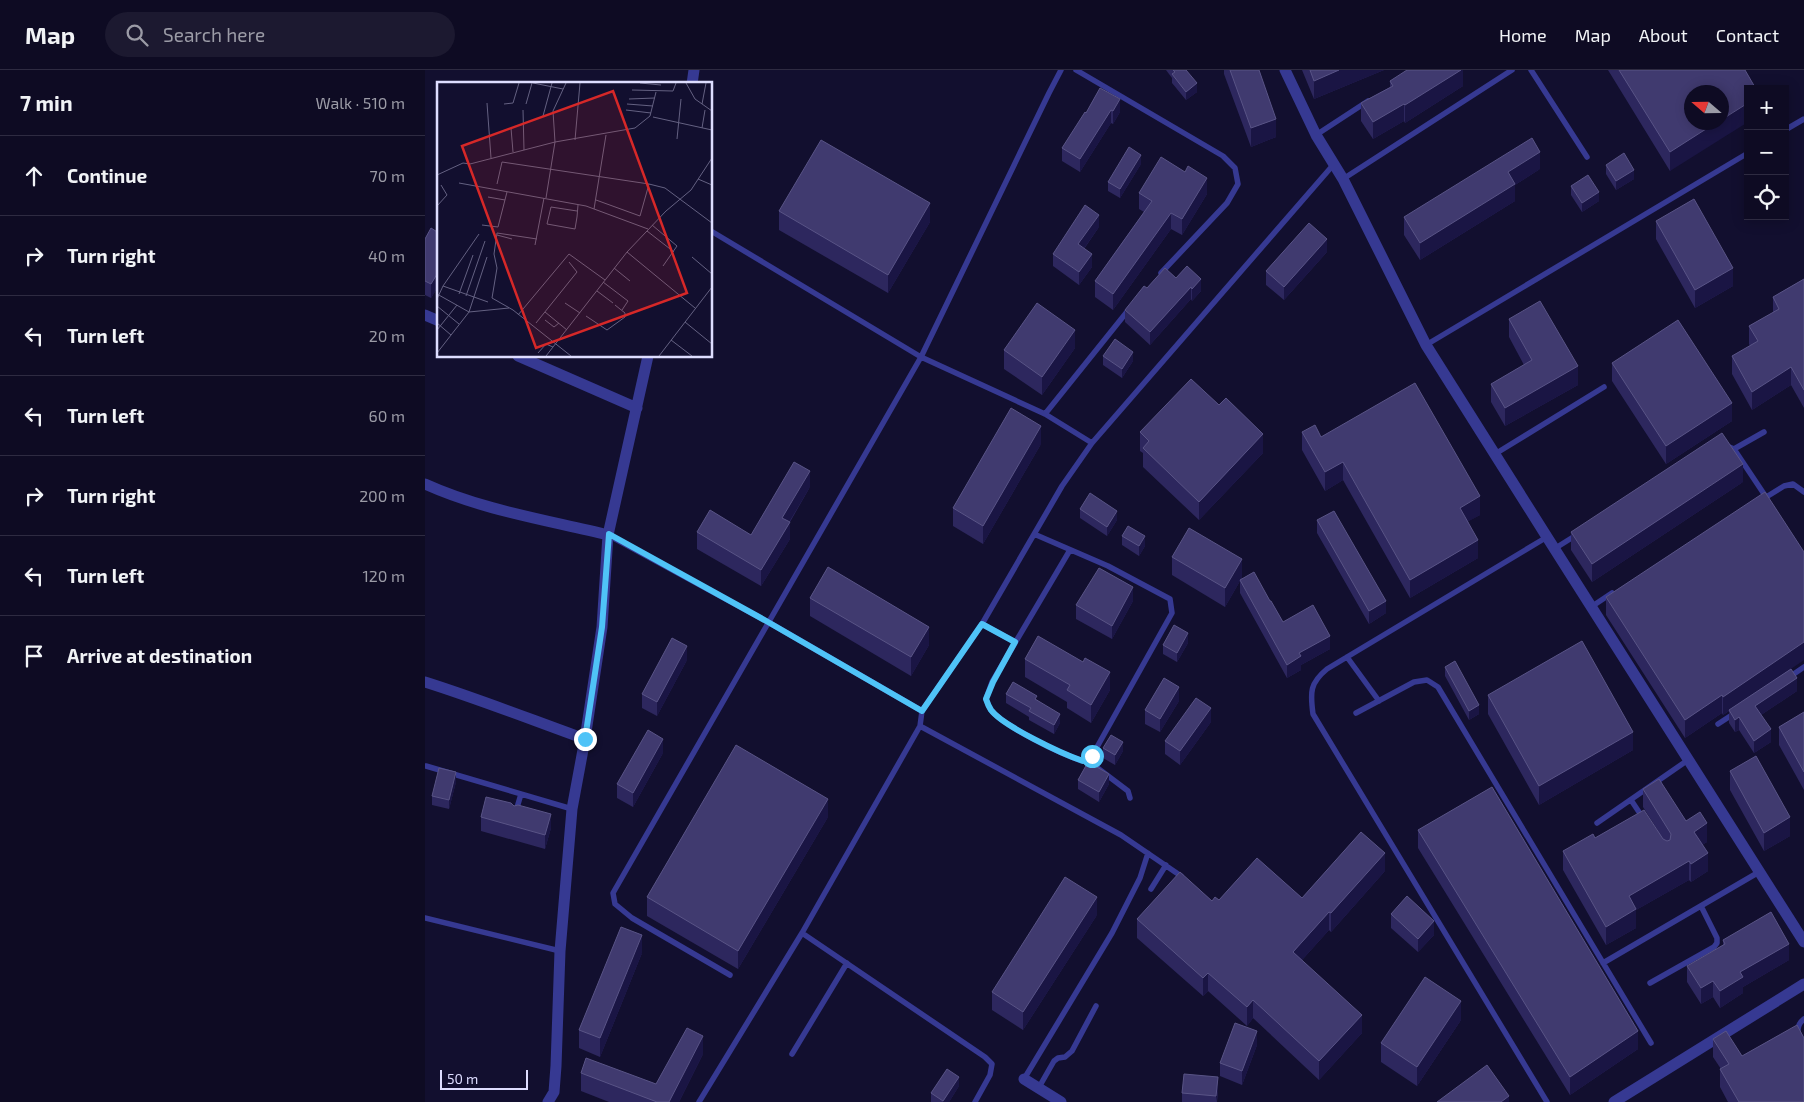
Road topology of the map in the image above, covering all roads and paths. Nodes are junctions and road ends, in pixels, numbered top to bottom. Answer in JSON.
{"nodes":[{"id":1,"x":1061,"y":70,"type":"edge"},
{"id":2,"x":1075,"y":70,"type":"edge"},
{"id":3,"x":1285,"y":70,"type":"edge"},
{"id":4,"x":1512,"y":70,"type":"edge"},
{"id":5,"x":1531,"y":70,"type":"edge"},
{"id":6,"x":1377,"y":96,"type":"edge"},
{"id":7,"x":1804,"y":119,"type":"edge"},
{"id":8,"x":1789,"y":128,"type":"edge"},
{"id":9,"x":1316,"y":135,"type":"junction"},
{"id":10,"x":1744,"y":155,"type":"edge"},
{"id":11,"x":1587,"y":157,"type":"dead end"},
{"id":12,"x":1334,"y":164,"type":"junction"},
{"id":13,"x":1343,"y":179,"type":"junction"},
{"id":14,"x":713,"y":232,"type":"edge"},
{"id":15,"x":1155,"y":279,"type":"edge"},
{"id":16,"x":1136,"y":300,"type":"edge"},
{"id":17,"x":425,"y":315,"type":"edge"},
{"id":18,"x":437,"y":320,"type":"edge"},
{"id":19,"x":1427,"y":345,"type":"junction"},
{"id":20,"x":921,"y":357,"type":"junction"},
{"id":21,"x":523,"y":358,"type":"edge"},
{"id":22,"x":648,"y":358,"type":"edge"},
{"id":23,"x":1604,"y":387,"type":"dead end"},
{"id":24,"x":637,"y":408,"type":"junction"},
{"id":25,"x":1045,"y":414,"type":"junction"},
{"id":26,"x":1764,"y":432,"type":"dead end"},
{"id":27,"x":1093,"y":443,"type":"junction"},
{"id":28,"x":1722,"y":446,"type":"edge"},
{"id":29,"x":1734,"y":449,"type":"junction"},
{"id":30,"x":1495,"y":454,"type":"junction"},
{"id":31,"x":425,"y":484,"type":"edge"},
{"id":32,"x":1804,"y":492,"type":"edge"},
{"id":33,"x":1766,"y":497,"type":"junction"},
{"id":34,"x":1759,"y":502,"type":"edge"},
{"id":35,"x":1580,"y":533,"type":"edge"},
{"id":36,"x":609,"y":534,"type":"junction"},
{"id":37,"x":1034,"y":534,"type":"junction"},
{"id":38,"x":1547,"y":538,"type":"junction"},
{"id":39,"x":1554,"y":549,"type":"junction"},
{"id":40,"x":1070,"y":550,"type":"junction"},
{"id":41,"x":1620,"y":588,"type":"edge"},
{"id":42,"x":1591,"y":607,"type":"junction"},
{"id":43,"x":768,"y":622,"type":"junction"},
{"id":44,"x":982,"y":624,"type":"junction"},
{"id":45,"x":1015,"y":642,"type":"junction"},
{"id":46,"x":1347,"y":657,"type":"junction"},
{"id":47,"x":1804,"y":667,"type":"edge"},
{"id":48,"x":425,"y":682,"type":"edge"},
{"id":49,"x":1781,"y":683,"type":"edge"},
{"id":50,"x":1379,"y":701,"type":"junction"},
{"id":51,"x":1741,"y":709,"type":"edge"},
{"id":52,"x":922,"y":711,"type":"junction"},
{"id":53,"x":1356,"y":714,"type":"dead end"},
{"id":54,"x":1718,"y":724,"type":"dead end"},
{"id":55,"x":920,"y":726,"type":"junction"},
{"id":56,"x":585,"y":739,"type":"junction"},
{"id":57,"x":1087,"y":760,"type":"junction"},
{"id":58,"x":1688,"y":760,"type":"junction"},
{"id":59,"x":426,"y":766,"type":"edge"},
{"id":60,"x":521,"y":794,"type":"junction"},
{"id":61,"x":1130,"y":798,"type":"dead end"},
{"id":62,"x":1631,"y":800,"type":"junction"},
{"id":63,"x":572,"y":809,"type":"junction"},
{"id":64,"x":515,"y":815,"type":"edge"},
{"id":65,"x":1597,"y":823,"type":"dead end"},
{"id":66,"x":1646,"y":823,"type":"edge"},
{"id":67,"x":1148,"y":853,"type":"junction"},
{"id":68,"x":1166,"y":866,"type":"junction"},
{"id":69,"x":1759,"y":872,"type":"junction"},
{"id":70,"x":1181,"y":876,"type":"edge"},
{"id":71,"x":1151,"y":889,"type":"dead end"},
{"id":72,"x":1701,"y":906,"type":"junction"},
{"id":73,"x":425,"y":918,"type":"edge"},
{"id":74,"x":802,"y":933,"type":"junction"},
{"id":75,"x":1804,"y":942,"type":"edge"},
{"id":76,"x":560,"y":951,"type":"junction"},
{"id":77,"x":847,"y":963,"type":"junction"},
{"id":78,"x":1603,"y":963,"type":"junction"},
{"id":79,"x":730,"y":975,"type":"dead end"},
{"id":80,"x":1650,"y":983,"type":"dead end"},
{"id":81,"x":1804,"y":984,"type":"edge"},
{"id":82,"x":1096,"y":1006,"type":"dead end"},
{"id":83,"x":1804,"y":1019,"type":"edge"},
{"id":84,"x":1651,"y":1042,"type":"dead end"},
{"id":85,"x":1804,"y":1046,"type":"edge"},
{"id":86,"x":792,"y":1054,"type":"dead end"},
{"id":87,"x":1024,"y":1079,"type":"joint"},
{"id":88,"x":1039,"y":1089,"type":"junction"},
{"id":89,"x":548,"y":1102,"type":"edge"},
{"id":90,"x":699,"y":1102,"type":"edge"},
{"id":91,"x":975,"y":1102,"type":"edge"},
{"id":92,"x":1061,"y":1102,"type":"edge"},
{"id":93,"x":1547,"y":1102,"type":"edge"},
{"id":94,"x":1614,"y":1102,"type":"edge"}],
"edges":[{"from":1,"to":20,"type":"lane"},
{"from":2,"to":15,"type":"lane"},
{"from":3,"to":9,"type":"street"},
{"from":4,"to":13,"type":"lane"},
{"from":5,"to":11,"type":"lane"},
{"from":6,"to":9,"type":"lane"},
{"from":7,"to":8,"type":"lane"},
{"from":9,"to":12,"type":"street"},
{"from":10,"to":19,"type":"lane"},
{"from":12,"to":13,"type":"street"},
{"from":12,"to":27,"type":"lane"},
{"from":13,"to":19,"type":"street"},
{"from":14,"to":20,"type":"lane"},
{"from":16,"to":25,"type":"lane"},
{"from":17,"to":18,"type":"street"},
{"from":19,"to":30,"type":"street"},
{"from":20,"to":25,"type":"lane"},
{"from":20,"to":43,"type":"lane"},
{"from":21,"to":24,"type":"street"},
{"from":22,"to":24,"type":"street"},
{"from":23,"to":30,"type":"lane"},
{"from":24,"to":36,"type":"street"},
{"from":25,"to":27,"type":"lane"},
{"from":26,"to":29,"type":"lane"},
{"from":27,"to":37,"type":"lane"},
{"from":28,"to":29,"type":"lane"},
{"from":29,"to":33,"type":"lane"},
{"from":30,"to":38,"type":"street"},
{"from":31,"to":36,"type":"street"},
{"from":32,"to":33,"type":"lane"},
{"from":33,"to":34,"type":"lane"},
{"from":35,"to":39,"type":"lane"},
{"from":36,"to":43,"type":"lane"},
{"from":36,"to":56,"type":"street"},
{"from":37,"to":40,"type":"lane"},
{"from":37,"to":44,"type":"lane"},
{"from":38,"to":39,"type":"street"},
{"from":38,"to":46,"type":"lane"},
{"from":39,"to":42,"type":"street"},
{"from":40,"to":45,"type":"lane"},
{"from":40,"to":57,"type":"lane"},
{"from":41,"to":42,"type":"lane"},
{"from":42,"to":58,"type":"street"},
{"from":43,"to":52,"type":"lane"},
{"from":43,"to":79,"type":"lane"},
{"from":44,"to":45,"type":"lane"},
{"from":44,"to":52,"type":"lane"},
{"from":45,"to":57,"type":"lane"},
{"from":46,"to":50,"type":"lane"},
{"from":46,"to":93,"type":"lane"},
{"from":47,"to":49,"type":"lane"},
{"from":48,"to":56,"type":"street"},
{"from":50,"to":53,"type":"lane"},
{"from":50,"to":78,"type":"lane"},
{"from":51,"to":54,"type":"lane"},
{"from":52,"to":55,"type":"lane"},
{"from":55,"to":67,"type":"lane"},
{"from":55,"to":74,"type":"lane"},
{"from":56,"to":63,"type":"street"},
{"from":57,"to":61,"type":"lane"},
{"from":58,"to":62,"type":"lane"},
{"from":58,"to":69,"type":"street"},
{"from":59,"to":60,"type":"lane"},
{"from":60,"to":63,"type":"lane"},
{"from":60,"to":64,"type":"lane"},
{"from":62,"to":65,"type":"lane"},
{"from":62,"to":66,"type":"lane"},
{"from":63,"to":76,"type":"street"},
{"from":67,"to":68,"type":"lane"},
{"from":67,"to":87,"type":"lane"},
{"from":68,"to":70,"type":"lane"},
{"from":68,"to":71,"type":"lane"},
{"from":69,"to":72,"type":"lane"},
{"from":69,"to":75,"type":"street"},
{"from":72,"to":78,"type":"lane"},
{"from":72,"to":80,"type":"lane"},
{"from":73,"to":76,"type":"lane"},
{"from":74,"to":77,"type":"lane"},
{"from":74,"to":90,"type":"lane"},
{"from":76,"to":89,"type":"street"},
{"from":77,"to":86,"type":"lane"},
{"from":77,"to":91,"type":"lane"},
{"from":78,"to":84,"type":"lane"},
{"from":81,"to":94,"type":"street"},
{"from":82,"to":88,"type":"lane"},
{"from":83,"to":85,"type":"lane"},
{"from":87,"to":88,"type":"street"},
{"from":88,"to":92,"type":"street"}]}
